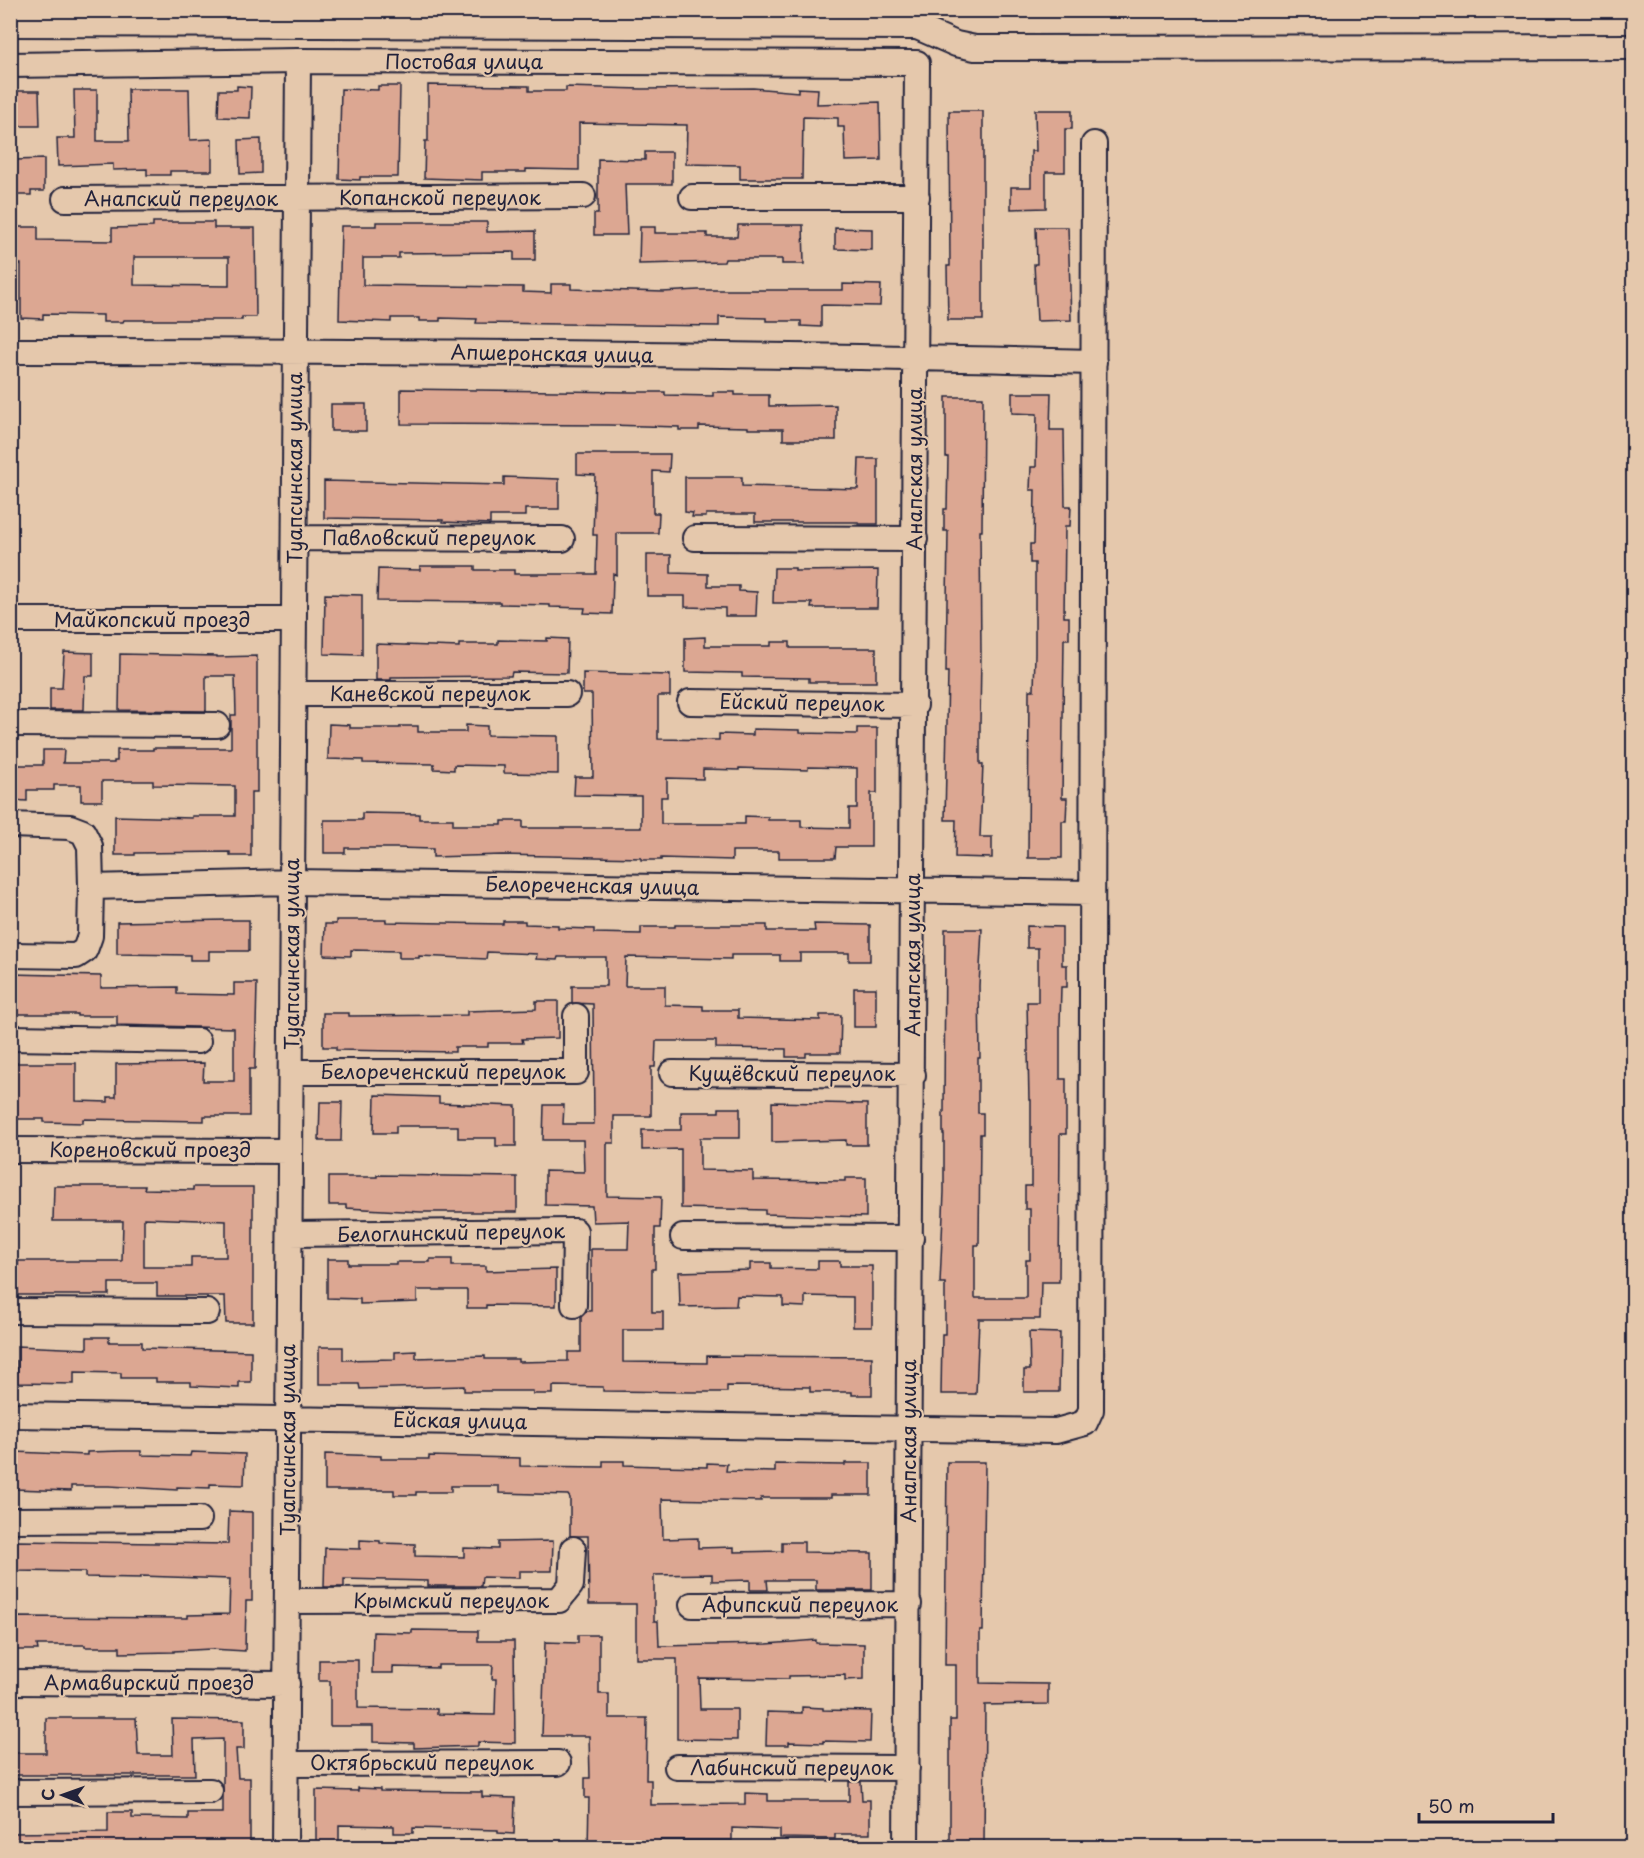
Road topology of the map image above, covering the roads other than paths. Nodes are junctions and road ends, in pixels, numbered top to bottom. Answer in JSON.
{"nodes":[{"id":1,"x":294,"y":18,"type":"edge"},
{"id":2,"x":917,"y":19,"type":"edge"},
{"id":3,"x":10,"y":24,"type":"edge"},
{"id":4,"x":1634,"y":47,"type":"edge"},
{"id":5,"x":298,"y":62,"type":"junction"},
{"id":6,"x":917,"y":63,"type":"joint"},
{"id":7,"x":10,"y":65,"type":"edge"},
{"id":8,"x":1094,"y":144,"type":"dead end"},
{"id":9,"x":583,"y":196,"type":"dead end"},
{"id":10,"x":692,"y":197,"type":"dead end"},
{"id":11,"x":917,"y":197,"type":"junction"},
{"id":12,"x":65,"y":199,"type":"dead end"},
{"id":13,"x":297,"y":199,"type":"junction"},
{"id":14,"x":10,"y":351,"type":"edge"},
{"id":15,"x":295,"y":351,"type":"junction"},
{"id":16,"x":916,"y":358,"type":"junction"},
{"id":17,"x":1094,"y":363,"type":"junction"},
{"id":18,"x":295,"y":538,"type":"junction"},
{"id":19,"x":695,"y":538,"type":"dead end"},
{"id":20,"x":562,"y":539,"type":"dead end"},
{"id":21,"x":915,"y":539,"type":"junction"},
{"id":22,"x":10,"y":620,"type":"edge"},
{"id":23,"x":294,"y":620,"type":"junction"},
{"id":24,"x":294,"y":694,"type":"junction"},
{"id":25,"x":567,"y":694,"type":"dead end"},
{"id":26,"x":690,"y":702,"type":"dead end"},
{"id":27,"x":915,"y":705,"type":"junction"},
{"id":28,"x":10,"y":724,"type":"edge"},
{"id":29,"x":217,"y":725,"type":"dead end"},
{"id":30,"x":10,"y":825,"type":"edge"},
{"id":31,"x":292,"y":882,"type":"junction"},
{"id":32,"x":91,"y":887,"type":"junction"},
{"id":33,"x":914,"y":891,"type":"junction"},
{"id":34,"x":1092,"y":893,"type":"junction"},
{"id":35,"x":10,"y":955,"type":"edge"},
{"id":36,"x":576,"y":1016,"type":"dead end"},
{"id":37,"x":10,"y":1038,"type":"edge"},
{"id":38,"x":198,"y":1041,"type":"dead end"},
{"id":39,"x":291,"y":1072,"type":"junction"},
{"id":40,"x":672,"y":1073,"type":"dead end"},
{"id":41,"x":913,"y":1075,"type":"junction"},
{"id":42,"x":10,"y":1150,"type":"edge"},
{"id":43,"x":290,"y":1151,"type":"junction"},
{"id":44,"x":290,"y":1234,"type":"junction"},
{"id":45,"x":683,"y":1237,"type":"dead end"},
{"id":46,"x":911,"y":1238,"type":"junction"},
{"id":47,"x":574,"y":1305,"type":"dead end"},
{"id":48,"x":10,"y":1311,"type":"edge"},
{"id":49,"x":207,"y":1312,"type":"dead end"},
{"id":50,"x":10,"y":1415,"type":"edge"},
{"id":51,"x":288,"y":1418,"type":"junction"},
{"id":52,"x":909,"y":1428,"type":"junction"},
{"id":53,"x":10,"y":1520,"type":"edge"},
{"id":54,"x":199,"y":1520,"type":"dead end"},
{"id":55,"x":573,"y":1549,"type":"dead end"},
{"id":56,"x":287,"y":1601,"type":"junction"},
{"id":57,"x":909,"y":1604,"type":"junction"},
{"id":58,"x":692,"y":1605,"type":"dead end"},
{"id":59,"x":10,"y":1682,"type":"edge"},
{"id":60,"x":286,"y":1684,"type":"junction"},
{"id":61,"x":558,"y":1763,"type":"dead end"},
{"id":62,"x":286,"y":1764,"type":"junction"},
{"id":63,"x":677,"y":1767,"type":"dead end"},
{"id":64,"x":907,"y":1768,"type":"junction"},
{"id":65,"x":210,"y":1791,"type":"dead end"},
{"id":66,"x":10,"y":1792,"type":"edge"},
{"id":67,"x":285,"y":1848,"type":"edge"},
{"id":68,"x":906,"y":1848,"type":"edge"}],
"edges":[{"from":1,"to":2,"type":"street","name":"Постовая улица"},
{"from":1,"to":3,"type":"street","name":"Постовая улица"},
{"from":2,"to":4,"type":"street"},
{"from":5,"to":6,"type":"street","name":"Постовая улица"},
{"from":5,"to":7,"type":"street","name":"Постовая улица"},
{"from":5,"to":13,"type":"street","name":"Туапсинская улица"},
{"from":6,"to":11,"type":"street","name":"Анапская улица"},
{"from":8,"to":17,"type":"street","name":"Ейская улица"},
{"from":9,"to":13,"type":"street","name":"Копанской переулок"},
{"from":10,"to":11,"type":"street"},
{"from":11,"to":16,"type":"street","name":"Анапская улица"},
{"from":12,"to":13,"type":"street","name":"Анапский переулок"},
{"from":13,"to":15,"type":"street","name":"Туапсинская улица"},
{"from":14,"to":15,"type":"street","name":"Апшеронская улица"},
{"from":15,"to":16,"type":"street","name":"Апшеронская улица"},
{"from":15,"to":18,"type":"street","name":"Туапсинская улица"},
{"from":16,"to":17,"type":"street","name":"Апшеронская улица"},
{"from":16,"to":21,"type":"street","name":"Анапская улица"},
{"from":17,"to":34,"type":"street","name":"Ейская улица"},
{"from":18,"to":20,"type":"street","name":"Павловский переулок"},
{"from":18,"to":23,"type":"street","name":"Туапсинская улица"},
{"from":19,"to":21,"type":"street"},
{"from":21,"to":27,"type":"street","name":"Анапская улица"},
{"from":22,"to":23,"type":"street","name":"Майкопский проезд"},
{"from":23,"to":24,"type":"street","name":"Туапсинская улица"},
{"from":24,"to":25,"type":"street","name":"Каневской переулок"},
{"from":24,"to":31,"type":"street","name":"Туапсинская улица"},
{"from":26,"to":27,"type":"street","name":"Ейский переулок"},
{"from":27,"to":33,"type":"street","name":"Анапская улица"},
{"from":28,"to":29,"type":"street"},
{"from":30,"to":32,"type":"street"},
{"from":31,"to":32,"type":"street","name":"Белореченская улица"},
{"from":31,"to":33,"type":"street","name":"Белореченская улица"},
{"from":31,"to":39,"type":"street","name":"Туапсинская улица"},
{"from":32,"to":35,"type":"street"},
{"from":33,"to":34,"type":"street","name":"Белореченская улица"},
{"from":33,"to":41,"type":"street","name":"Анапская улица"},
{"from":34,"to":52,"type":"street","name":"Ейская улица"},
{"from":36,"to":39,"type":"street","name":"Белореченский переулок"},
{"from":37,"to":38,"type":"street"},
{"from":39,"to":43,"type":"street","name":"Туапсинская улица"},
{"from":40,"to":41,"type":"street","name":"Кущёвский переулок"},
{"from":41,"to":46,"type":"street","name":"Анапская улица"},
{"from":42,"to":43,"type":"street","name":"Кореновский проезд"},
{"from":43,"to":44,"type":"street","name":"Туапсинская улица"},
{"from":44,"to":47,"type":"street","name":"Белоглинский переулок"},
{"from":44,"to":51,"type":"street","name":"Туапсинская улица"},
{"from":45,"to":46,"type":"street"},
{"from":46,"to":52,"type":"street","name":"Анапская улица"},
{"from":48,"to":49,"type":"street"},
{"from":50,"to":51,"type":"street","name":"Ейская улица"},
{"from":51,"to":52,"type":"street","name":"Ейская улица"},
{"from":51,"to":56,"type":"street","name":"Туапсинская улица"},
{"from":52,"to":57,"type":"street","name":"Анапская улица"},
{"from":53,"to":54,"type":"street"},
{"from":55,"to":56,"type":"street","name":"Крымский переулок"},
{"from":56,"to":60,"type":"street","name":"Туапсинская улица"},
{"from":57,"to":58,"type":"street","name":"Афипский переулок"},
{"from":57,"to":64,"type":"street","name":"Анапская улица"},
{"from":59,"to":60,"type":"street","name":"Армавирский проезд"},
{"from":60,"to":62,"type":"street","name":"Туапсинская улица"},
{"from":61,"to":62,"type":"street","name":"Октябрьский переулок"},
{"from":62,"to":67,"type":"street","name":"Туапсинская улица"},
{"from":63,"to":64,"type":"street","name":"Лабинский переулок"},
{"from":64,"to":68,"type":"street","name":"Анапская улица"},
{"from":65,"to":66,"type":"street"}]}
